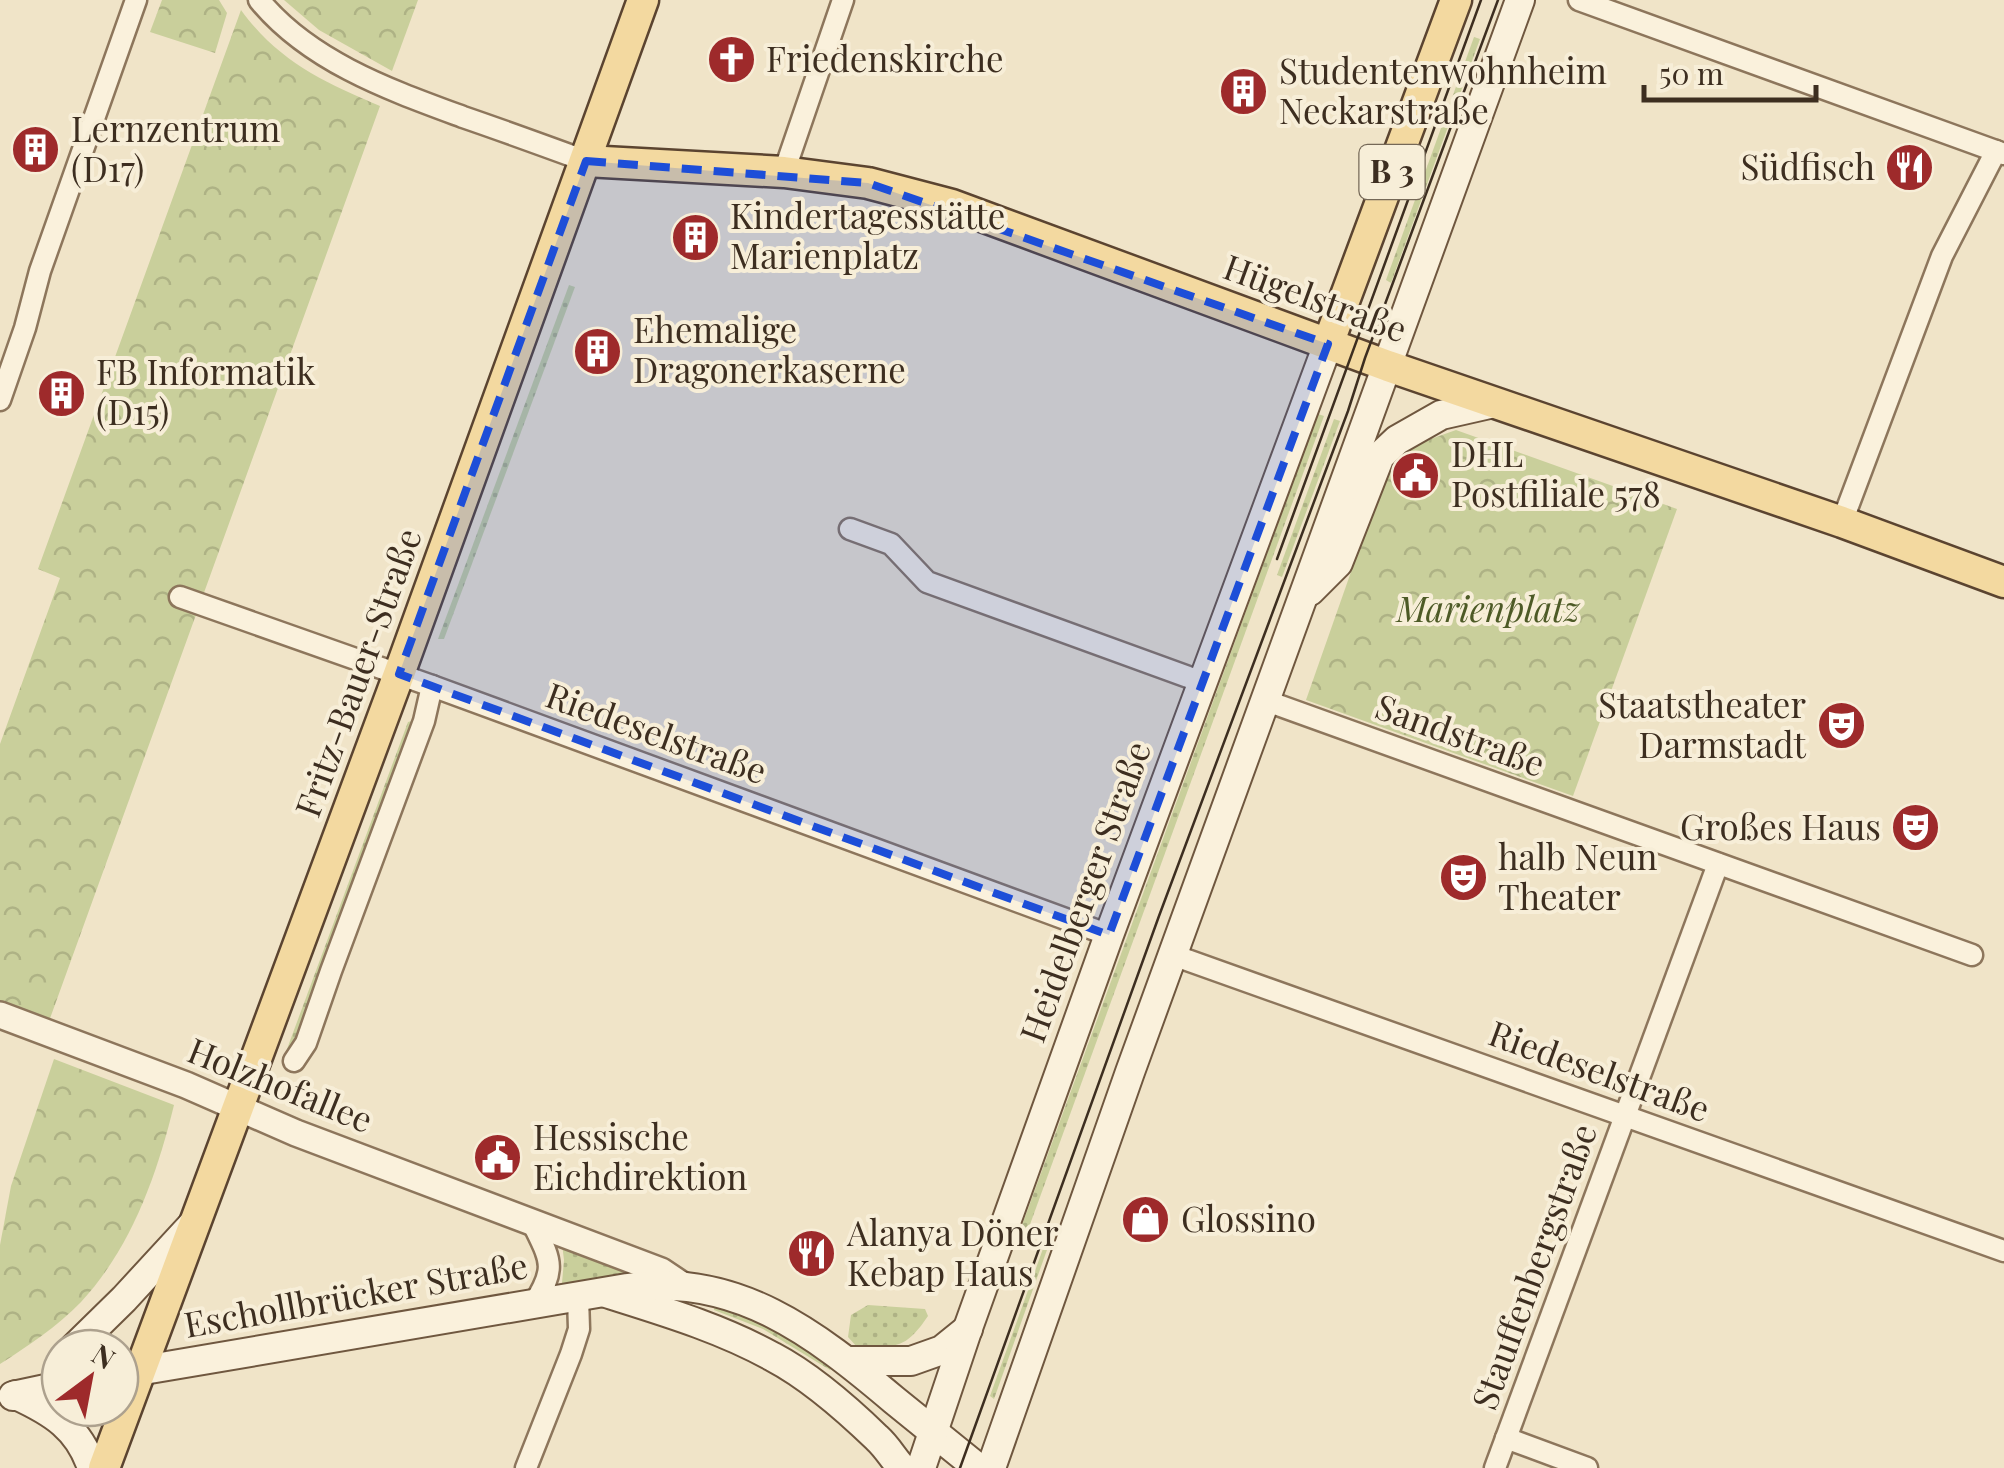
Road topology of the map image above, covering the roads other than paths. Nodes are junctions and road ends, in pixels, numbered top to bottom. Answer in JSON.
{"nodes":[{"id":1,"x":136,"y":0,"type":"edge"},
{"id":2,"x":259,"y":0,"type":"edge"},
{"id":3,"x":643,"y":0,"type":"edge"},
{"id":4,"x":843,"y":0,"type":"edge"},
{"id":5,"x":1456,"y":0,"type":"edge"},
{"id":6,"x":1520,"y":0,"type":"edge"},
{"id":7,"x":1580,"y":0,"type":"edge"},
{"id":8,"x":2000,"y":153,"type":"edge"},
{"id":9,"x":586,"y":161,"type":"junction"},
{"id":10,"x":784,"y":172,"type":"junction"},
{"id":11,"x":1328,"y":344,"type":"junction"},
{"id":12,"x":1388,"y":366,"type":"junction"},
{"id":13,"x":0,"y":400,"type":"edge"},
{"id":14,"x":1494,"y":403,"type":"junction"},
{"id":15,"x":1842,"y":522,"type":"junction"},
{"id":16,"x":850,"y":528,"type":"dead end"},
{"id":17,"x":2004,"y":582,"type":"edge"},
{"id":18,"x":1305,"y":595,"type":"junction"},
{"id":19,"x":180,"y":597,"type":"dead end"},
{"id":20,"x":399,"y":674,"type":"junction"},
{"id":21,"x":1202,"y":682,"type":"junction"},
{"id":22,"x":432,"y":686,"type":"junction"},
{"id":23,"x":1264,"y":700,"type":"junction"},
{"id":24,"x":1718,"y":864,"type":"junction"},
{"id":25,"x":1109,"y":934,"type":"junction"},
{"id":26,"x":1173,"y":954,"type":"junction"},
{"id":27,"x":1972,"y":955,"type":"dead end"},
{"id":28,"x":0,"y":1015,"type":"edge"},
{"id":29,"x":294,"y":1062,"type":"dead end"},
{"id":30,"x":238,"y":1107,"type":"junction"},
{"id":31,"x":1625,"y":1116,"type":"junction"},
{"id":32,"x":195,"y":1222,"type":"junction"},
{"id":33,"x":533,"y":1224,"type":"junction"},
{"id":34,"x":2004,"y":1251,"type":"edge"},
{"id":35,"x":685,"y":1287,"type":"junction"},
{"id":36,"x":591,"y":1295,"type":"junction"},
{"id":37,"x":533,"y":1305,"type":"junction"},
{"id":38,"x":94,"y":1328,"type":"edge"},
{"id":39,"x":968,"y":1328,"type":"junction"},
{"id":40,"x":140,"y":1349,"type":"edge"},
{"id":41,"x":849,"y":1361,"type":"junction"},
{"id":42,"x":140,"y":1370,"type":"edge"},
{"id":43,"x":40,"y":1375,"type":"edge"},
{"id":44,"x":40,"y":1391,"type":"edge"},
{"id":45,"x":8,"y":1398,"type":"edge"},
{"id":46,"x":115,"y":1428,"type":"edge"},
{"id":47,"x":933,"y":1432,"type":"junction"},
{"id":48,"x":1506,"y":1438,"type":"junction"},
{"id":49,"x":92,"y":1468,"type":"edge"},
{"id":50,"x":104,"y":1468,"type":"edge"},
{"id":51,"x":526,"y":1468,"type":"edge"},
{"id":52,"x":902,"y":1468,"type":"edge"},
{"id":53,"x":921,"y":1468,"type":"edge"},
{"id":54,"x":978,"y":1468,"type":"edge"},
{"id":55,"x":990,"y":1468,"type":"edge"},
{"id":56,"x":1495,"y":1468,"type":"edge"},
{"id":57,"x":1587,"y":1468,"type":"edge"}],
"edges":[{"from":1,"to":13,"type":"street"},
{"from":2,"to":9,"type":"street"},
{"from":3,"to":9,"type":"main road","name":"Fritz-Bauer-Straße"},
{"from":4,"to":10,"type":"street"},
{"from":5,"to":11,"type":"main road","number":"B 3"},
{"from":6,"to":12,"type":"main road","number":"B 3"},
{"from":7,"to":8,"type":"street"},
{"from":8,"to":15,"type":"street"},
{"from":9,"to":10,"type":"main road","name":"Hügelstraße"},
{"from":9,"to":20,"type":"main road","name":"Fritz-Bauer-Straße"},
{"from":10,"to":11,"type":"main road","name":"Hügelstraße"},
{"from":11,"to":12,"type":"main road","name":"Hügelstraße"},
{"from":11,"to":21,"type":"main road","name":"Heidelberger Straße","number":"B 3"},
{"from":12,"to":14,"type":"main road","name":"Hügelstraße"},
{"from":12,"to":18,"type":"main road","number":"B 3"},
{"from":14,"to":15,"type":"main road","name":"Hügelstraße"},
{"from":14,"to":18,"type":"main road"},
{"from":15,"to":17,"type":"main road","name":"Hügelstraße"},
{"from":16,"to":21,"type":"street"},
{"from":18,"to":23,"type":"main road","number":"B 3"},
{"from":19,"to":20,"type":"street","name":"Riedeselstraße"},
{"from":20,"to":22,"type":"street","name":"Riedeselstraße"},
{"from":20,"to":30,"type":"main road","name":"Fritz-Bauer-Straße"},
{"from":21,"to":25,"type":"main road","name":"Heidelberger Straße","number":"B 3"},
{"from":22,"to":25,"type":"street","name":"Riedeselstraße"},
{"from":22,"to":29,"type":"street","name":"Fritz-Bauer-Straße"},
{"from":23,"to":24,"type":"street","name":"Sandstraße"},
{"from":23,"to":26,"type":"main road","number":"B 3"},
{"from":24,"to":27,"type":"street","name":"Sandstraße"},
{"from":24,"to":31,"type":"street","name":"Stauffenbergstraße"},
{"from":25,"to":39,"type":"main road","name":"Heidelberger Straße","number":"B 3"},
{"from":26,"to":31,"type":"street","name":"Riedeselstraße"},
{"from":26,"to":55,"type":"main road","number":"B 3"},
{"from":28,"to":30,"type":"street","name":"Holzhofallee"},
{"from":30,"to":32,"type":"main road","name":"Fritz-Bauer-Straße"},
{"from":30,"to":33,"type":"street","name":"Holzhofallee"},
{"from":31,"to":34,"type":"street","name":"Riedeselstraße"},
{"from":31,"to":48,"type":"street","name":"Stauffenbergstraße"},
{"from":32,"to":38,"type":"main road"},
{"from":32,"to":40,"type":"main road","name":"Fritz-Bauer-Straße"},
{"from":33,"to":35,"type":"street","name":"Holzhofallee"},
{"from":33,"to":37,"type":"street"},
{"from":35,"to":36,"type":"main road","name":"Eschollbrücker Straße"},
{"from":35,"to":41,"type":"main road","name":"Eschollbrücker Straße"},
{"from":36,"to":37,"type":"main road","name":"Eschollbrücker Straße"},
{"from":36,"to":51,"type":"street"},
{"from":36,"to":52,"type":"main road","name":"Eschollbrücker Straße"},
{"from":37,"to":42,"type":"main road","name":"Eschollbrücker Straße"},
{"from":39,"to":41,"type":"main road"},
{"from":39,"to":47,"type":"main road","name":"Heidelberger Straße","number":"B 3"},
{"from":41,"to":47,"type":"main road","name":"Eschollbrücker Straße"},
{"from":43,"to":45,"type":"main road"},
{"from":44,"to":45,"type":"main road"},
{"from":45,"to":49,"type":"main road"},
{"from":46,"to":50,"type":"main road","name":"Fritz-Bauer-Straße"},
{"from":47,"to":53,"type":"main road","name":"Heidelberger Straße","number":"B 3"},
{"from":47,"to":54,"type":"main road","name":"Eschollbrücker Straße"},
{"from":48,"to":56,"type":"street","name":"Stauffenbergstraße"},
{"from":48,"to":57,"type":"street"}]}
